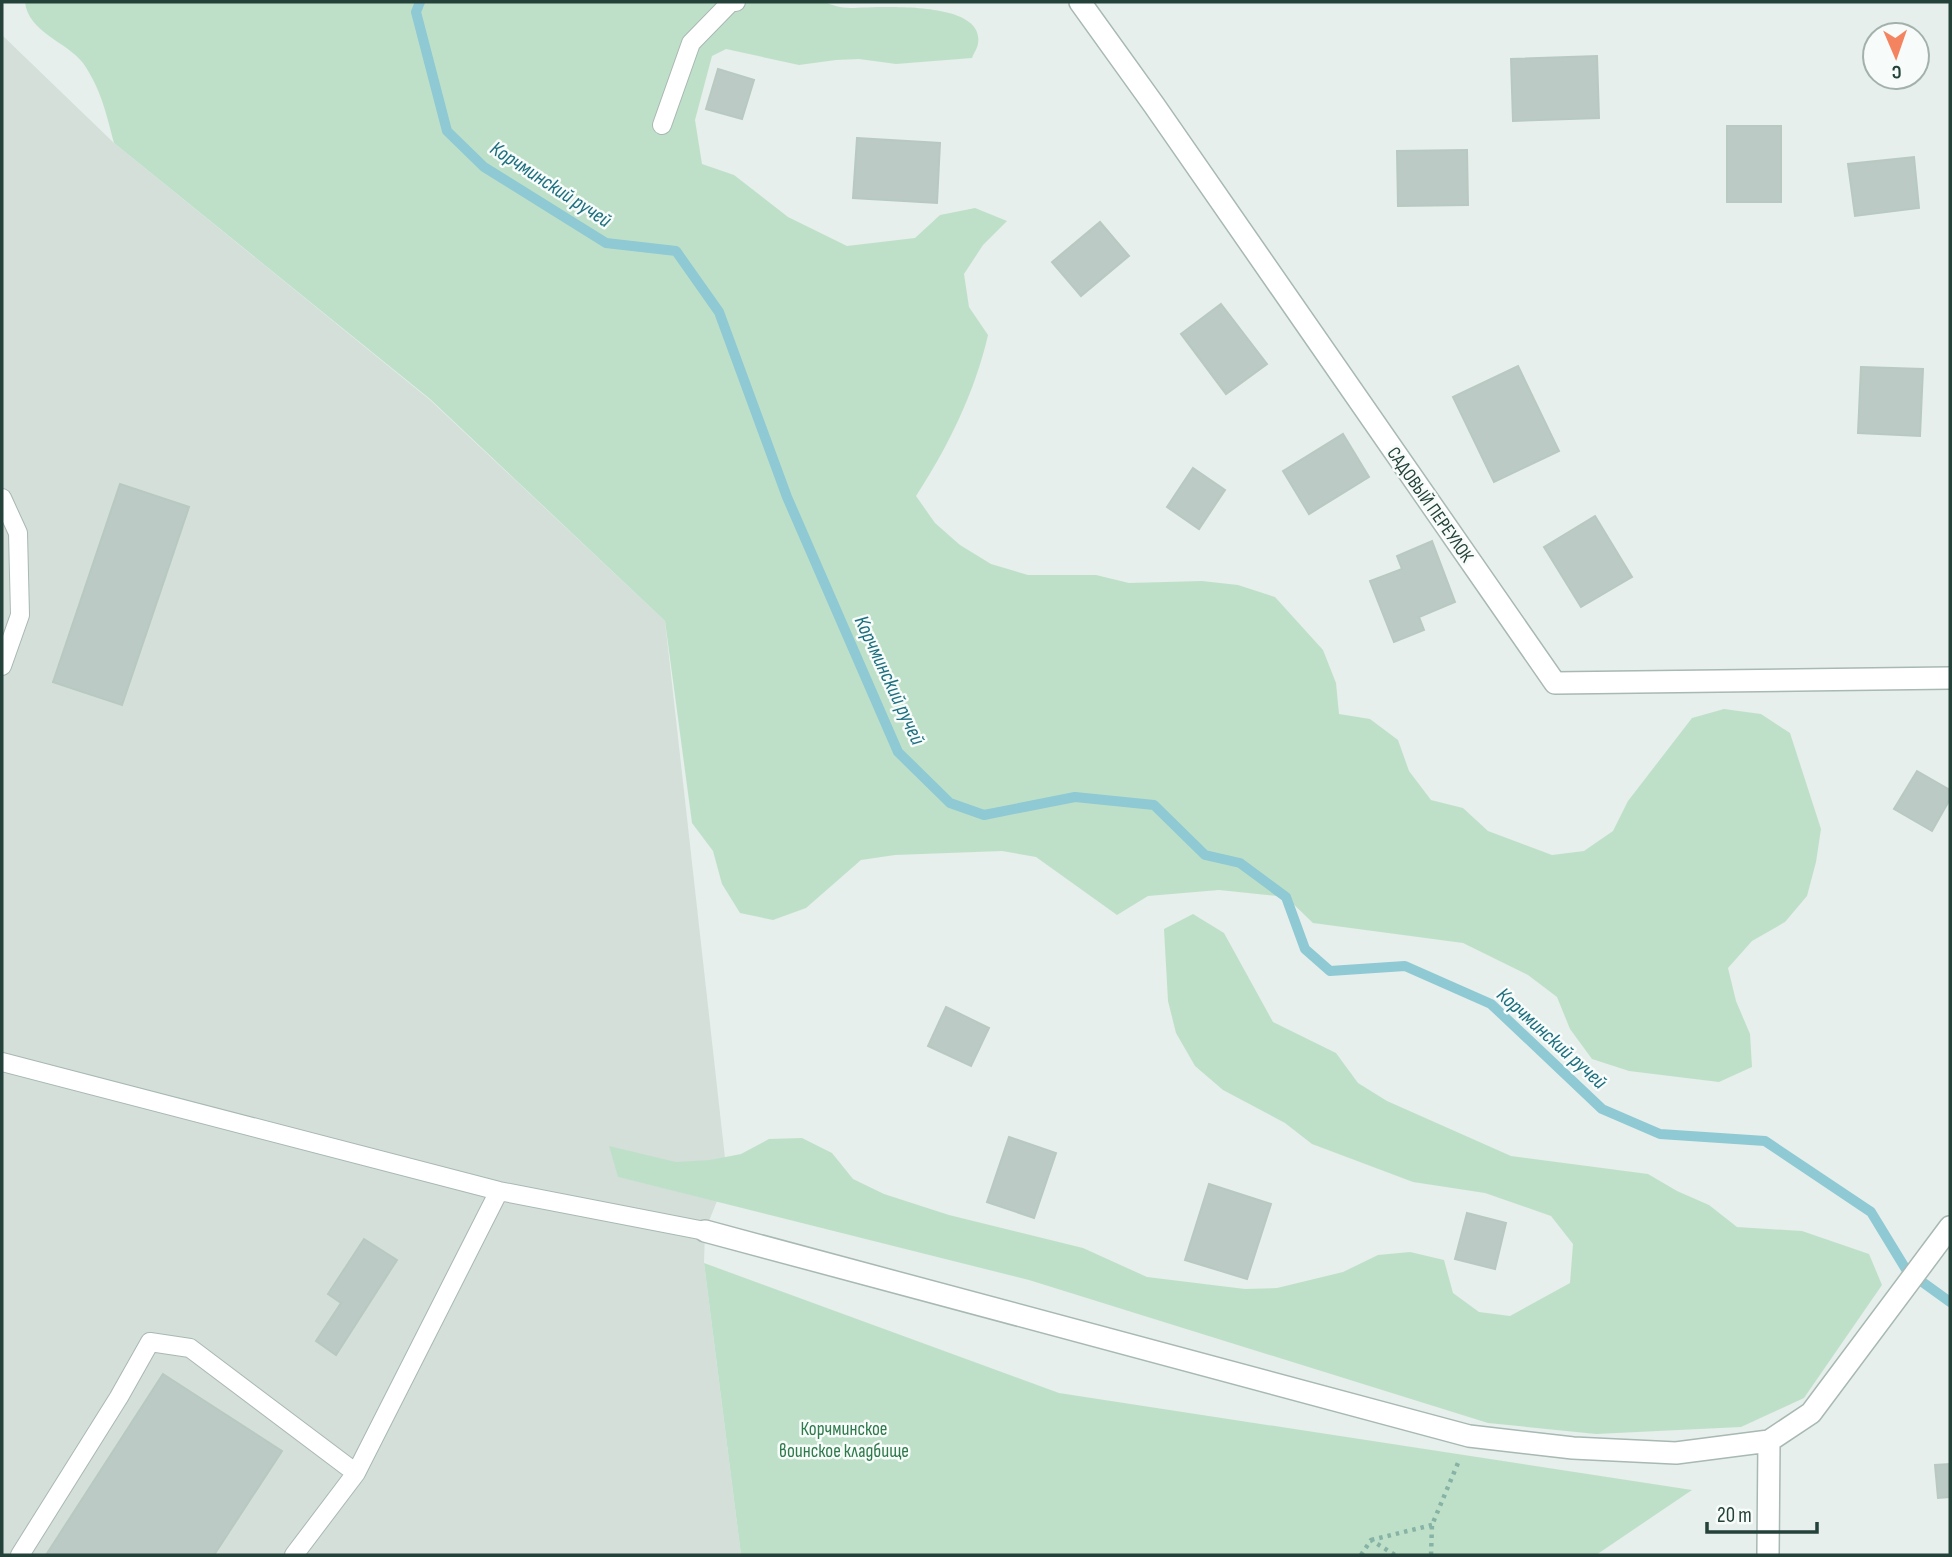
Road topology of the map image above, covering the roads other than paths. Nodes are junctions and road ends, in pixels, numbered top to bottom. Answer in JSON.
{"nodes":[{"id":1,"x":736,"y":2,"type":"edge"},
{"id":2,"x":1080,"y":2,"type":"edge"},
{"id":3,"x":662,"y":125,"type":"dead end"},
{"id":4,"x":2,"y":498,"type":"edge"},
{"id":5,"x":2,"y":666,"type":"edge"},
{"id":6,"x":1950,"y":678,"type":"edge"},
{"id":7,"x":2,"y":1062,"type":"edge"},
{"id":8,"x":499,"y":1191,"type":"junction"},
{"id":9,"x":1950,"y":1227,"type":"edge"},
{"id":10,"x":705,"y":1231,"type":"joint"},
{"id":11,"x":1769,"y":1441,"type":"junction"},
{"id":12,"x":356,"y":1473,"type":"junction"},
{"id":13,"x":20,"y":1555,"type":"edge"},
{"id":14,"x":294,"y":1555,"type":"edge"},
{"id":15,"x":1768,"y":1555,"type":"edge"}],
"edges":[{"from":1,"to":3,"type":"lane"},
{"from":2,"to":6,"type":"street","name":"САДОВЫЙ ПЕРЕУЛОК"},
{"from":4,"to":5,"type":"lane"},
{"from":7,"to":8,"type":"lane"},
{"from":8,"to":10,"type":"lane"},
{"from":8,"to":12,"type":"lane"},
{"from":9,"to":11,"type":"street"},
{"from":10,"to":11,"type":"street"},
{"from":11,"to":15,"type":"street"},
{"from":12,"to":13,"type":"lane"},
{"from":12,"to":14,"type":"lane"}]}
